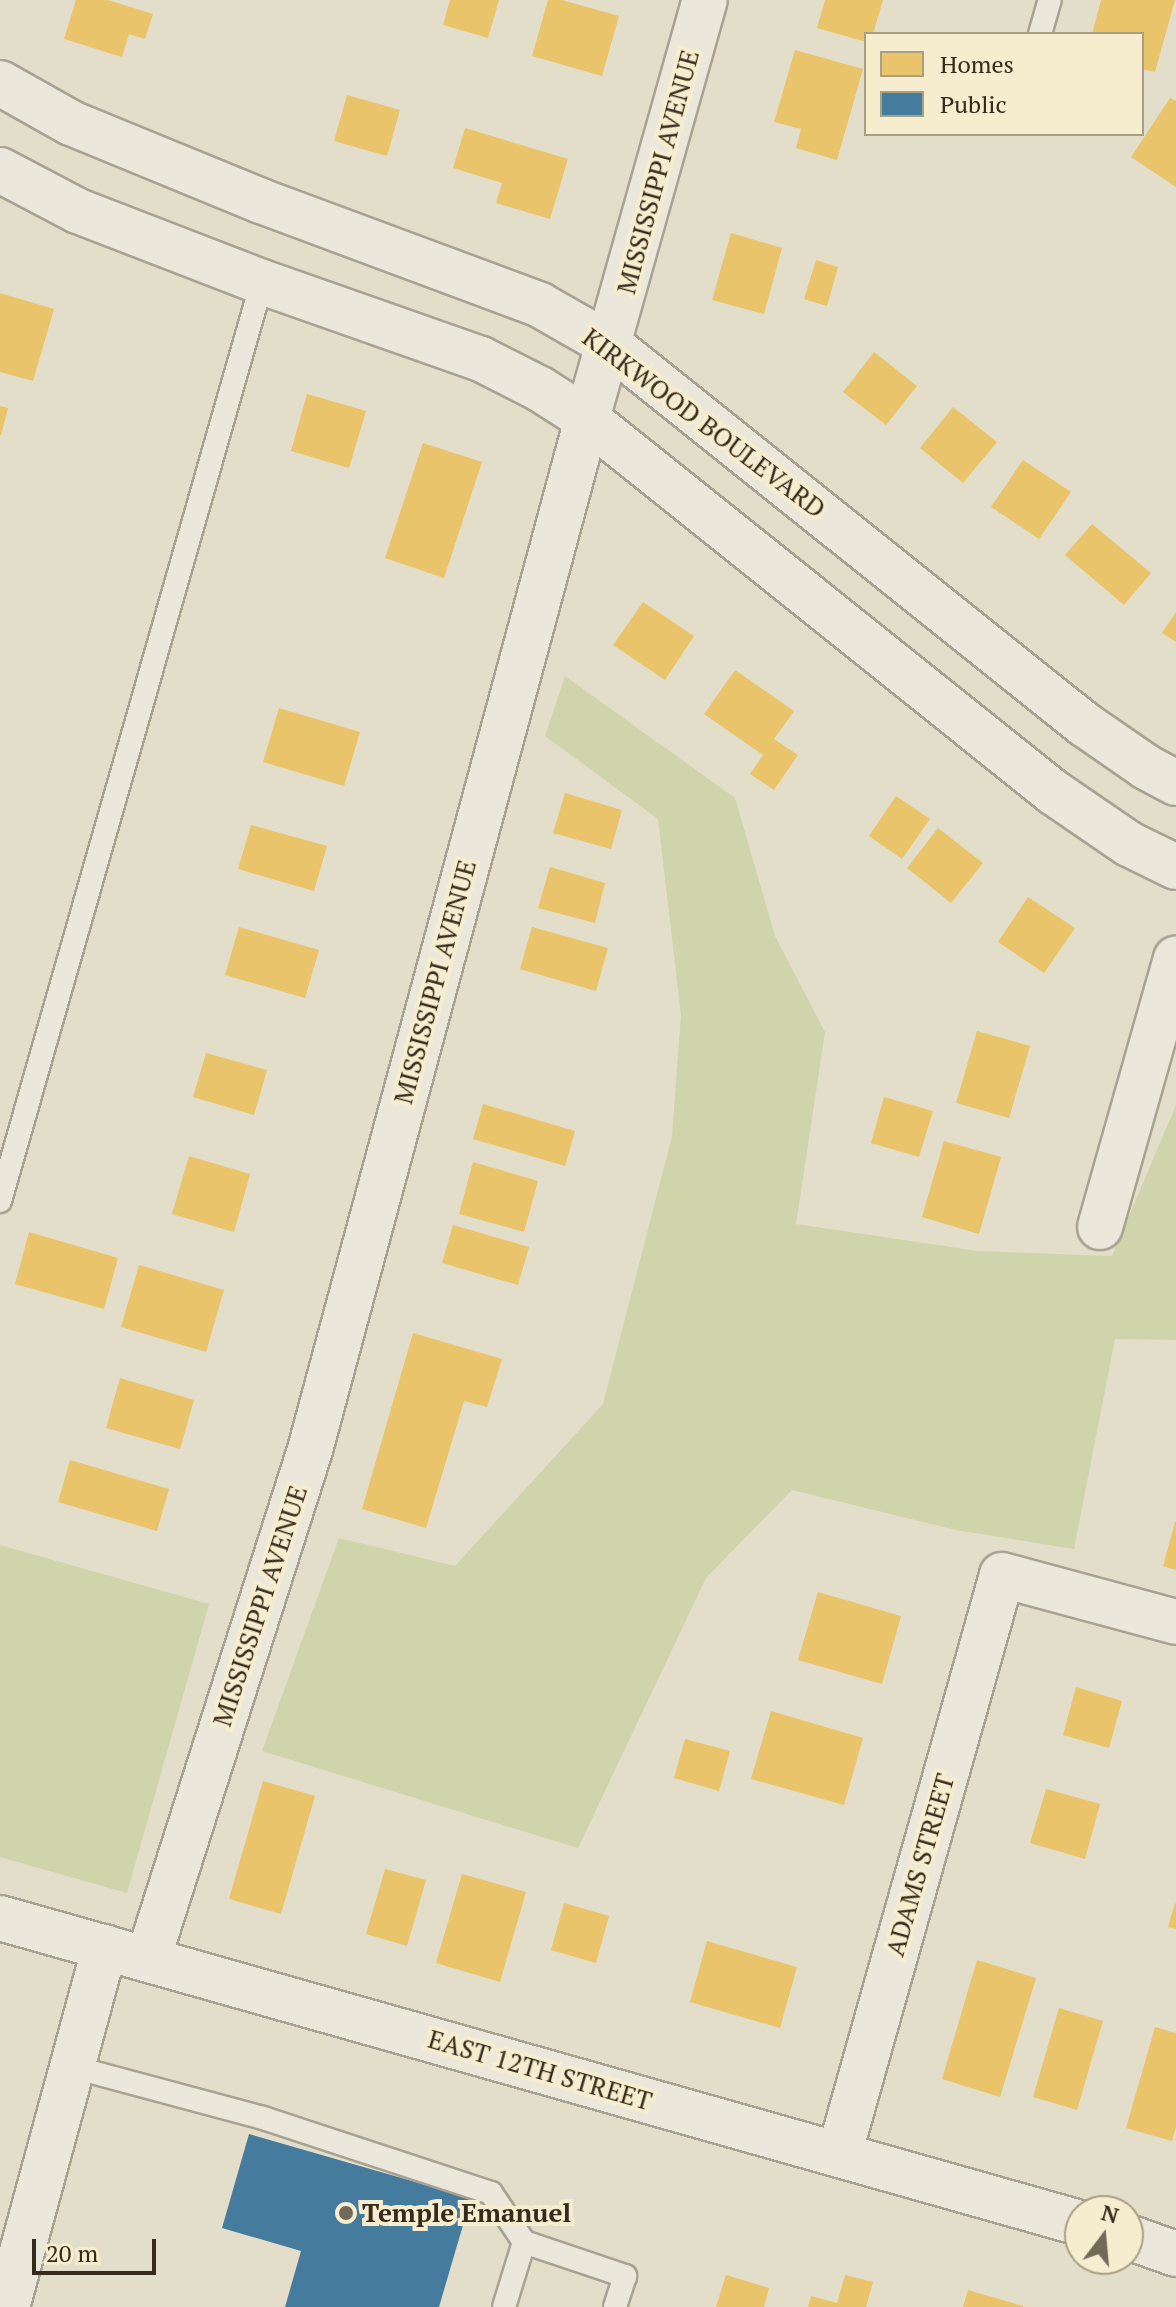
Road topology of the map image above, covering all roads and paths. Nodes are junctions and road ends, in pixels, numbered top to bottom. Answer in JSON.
{"nodes":[{"id":1,"x":705,"y":0,"type":"edge"},
{"id":2,"x":1050,"y":0,"type":"edge"},
{"id":3,"x":1041,"y":32,"type":"edge"},
{"id":4,"x":0,"y":83,"type":"edge"},
{"id":5,"x":0,"y":170,"type":"edge"},
{"id":6,"x":262,"y":282,"type":"junction"},
{"id":7,"x":610,"y":345,"type":"junction"},
{"id":8,"x":587,"y":419,"type":"junction"},
{"id":9,"x":1176,"y":783,"type":"edge"},
{"id":10,"x":1176,"y":867,"type":"edge"},
{"id":11,"x":1176,"y":959,"type":"edge"},
{"id":12,"x":0,"y":1201,"type":"edge"},
{"id":13,"x":1100,"y":1227,"type":"dead end"},
{"id":14,"x":1176,"y":1622,"type":"edge"},
{"id":15,"x":0,"y":1918,"type":"edge"},
{"id":16,"x":105,"y":1947,"type":"junction"},
{"id":17,"x":148,"y":1959,"type":"junction"},
{"id":18,"x":73,"y":2067,"type":"junction"},
{"id":19,"x":839,"y":2155,"type":"junction"},
{"id":20,"x":1064,"y":2218,"type":"edge"},
{"id":21,"x":524,"y":2242,"type":"junction"},
{"id":22,"x":1144,"y":2243,"type":"edge"},
{"id":23,"x":1176,"y":2254,"type":"edge"},
{"id":24,"x":6,"y":2300,"type":"edge"},
{"id":25,"x":504,"y":2307,"type":"edge"},
{"id":26,"x":615,"y":2307,"type":"edge"}],
"edges":[{"from":1,"to":7,"type":"street","name":"MISSISSIPPI AVENUE"},
{"from":2,"to":3,"type":"lane"},
{"from":4,"to":7,"type":"street","name":"KIRKWOOD BOULEVARD"},
{"from":5,"to":6,"type":"street"},
{"from":6,"to":8,"type":"street"},
{"from":6,"to":12,"type":"lane"},
{"from":7,"to":8,"type":"street","name":"MISSISSIPPI AVENUE"},
{"from":7,"to":9,"type":"street","name":"KIRKWOOD BOULEVARD"},
{"from":8,"to":10,"type":"street"},
{"from":8,"to":17,"type":"street","name":"MISSISSIPPI AVENUE"},
{"from":11,"to":13,"type":"street"},
{"from":14,"to":19,"type":"street","name":"ADAMS STREET"},
{"from":15,"to":16,"type":"street","name":"EAST 12TH STREET"},
{"from":16,"to":17,"type":"street","name":"EAST 12TH STREET"},
{"from":16,"to":18,"type":"street"},
{"from":17,"to":19,"type":"street","name":"EAST 12TH STREET"},
{"from":18,"to":21,"type":"lane"},
{"from":18,"to":24,"type":"street"},
{"from":19,"to":20,"type":"street","name":"EAST 12TH STREET"},
{"from":21,"to":25,"type":"lane"},
{"from":21,"to":26,"type":"lane"},
{"from":22,"to":23,"type":"street"}]}
